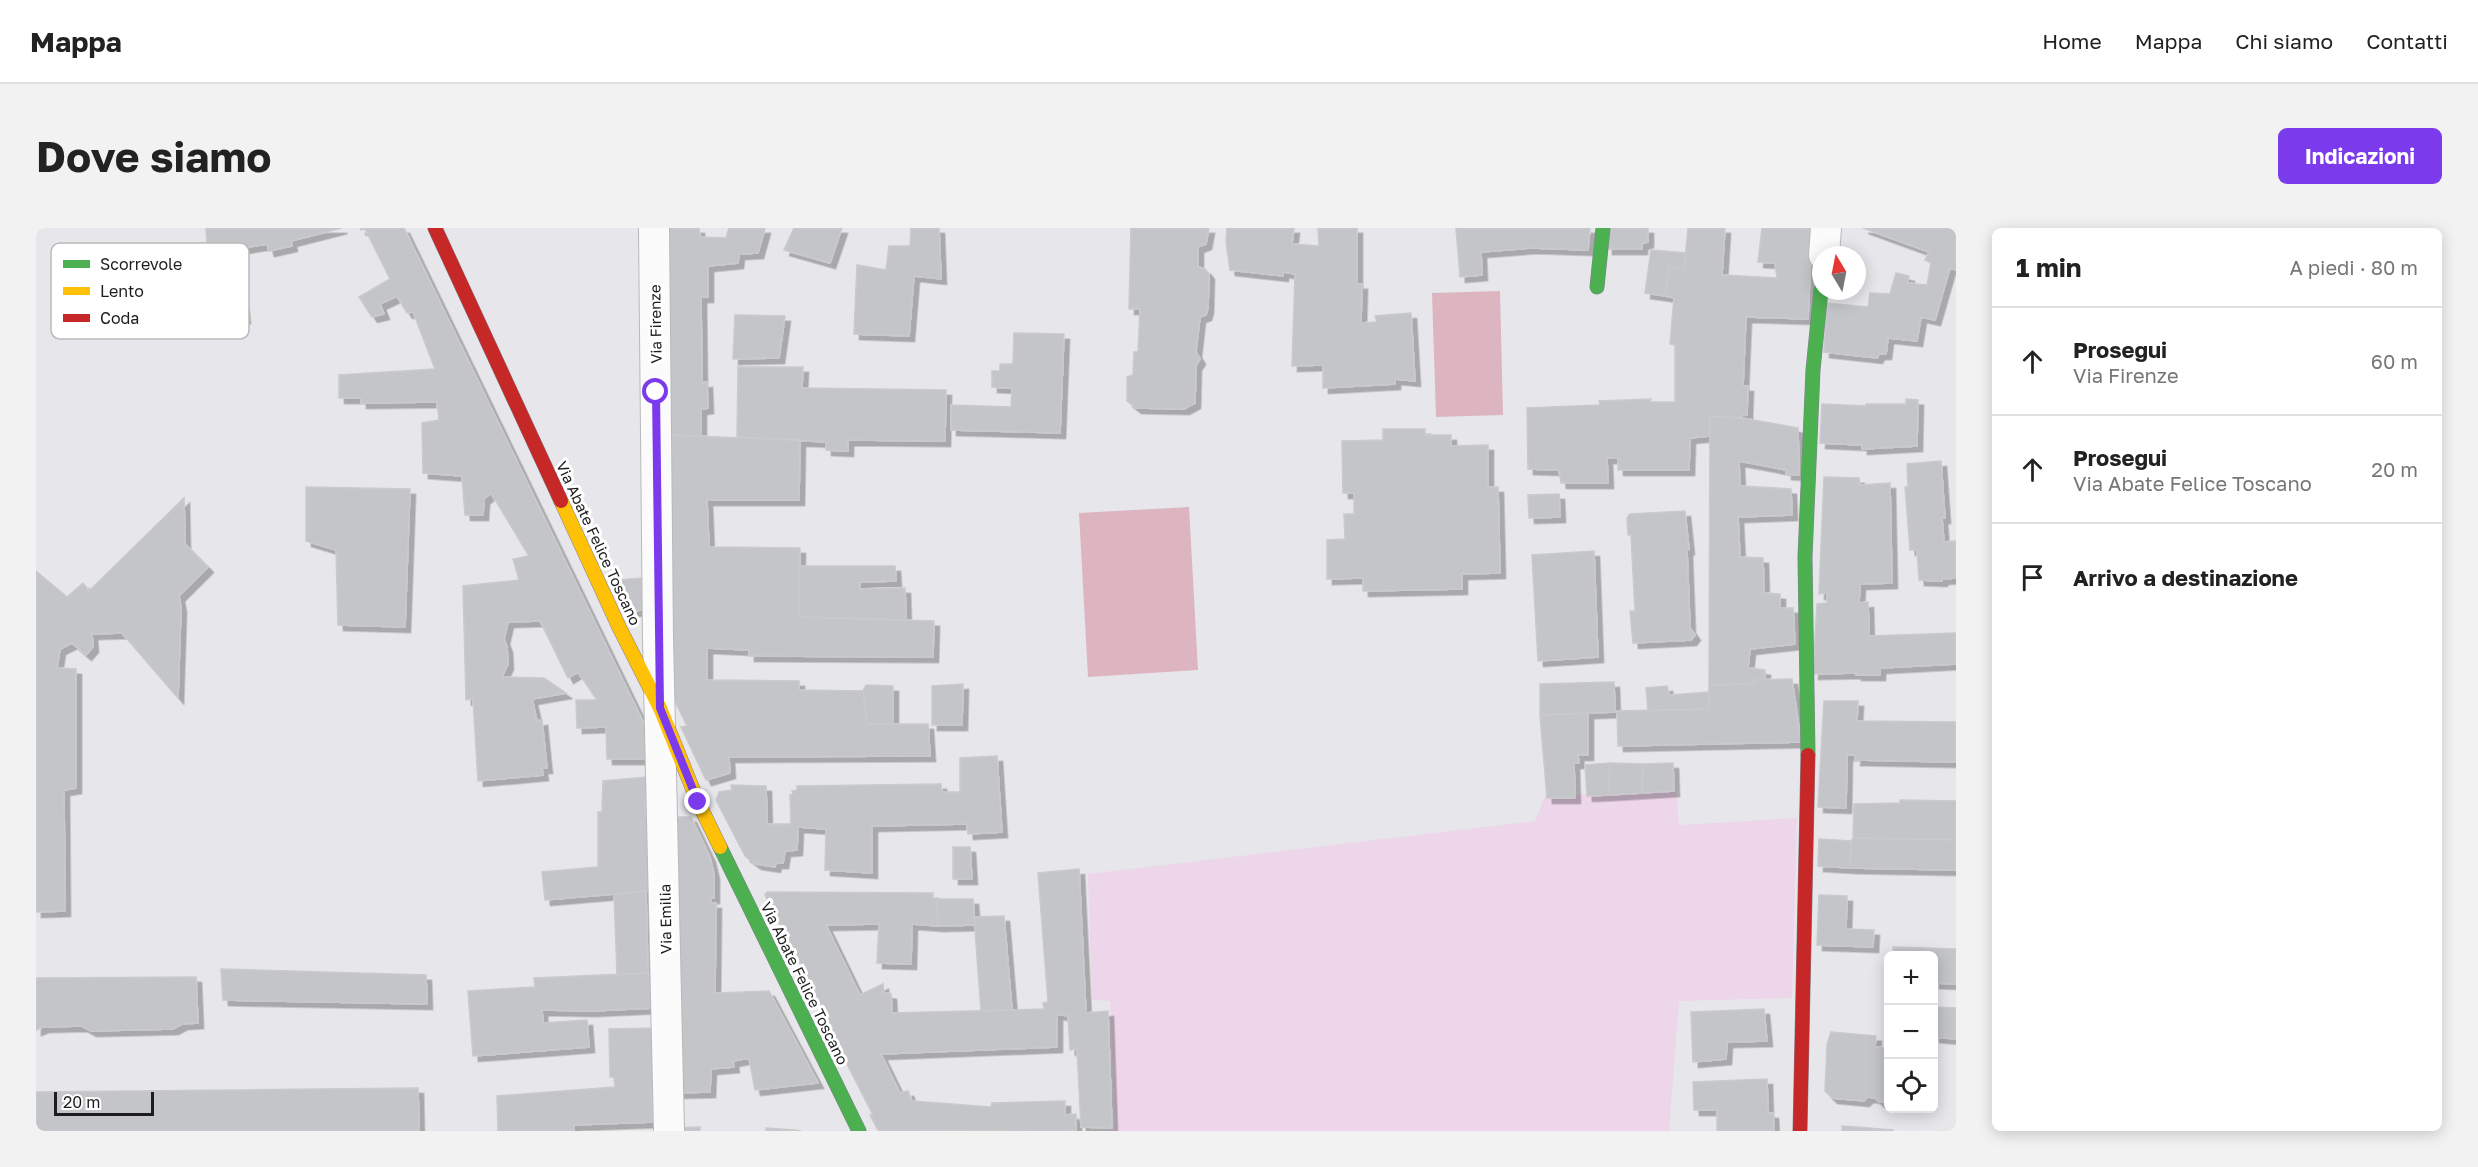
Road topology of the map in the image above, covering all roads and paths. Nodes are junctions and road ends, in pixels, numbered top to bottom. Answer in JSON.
{"nodes":[{"id":1,"x":435,"y":228,"type":"edge"},
{"id":2,"x":654,"y":228,"type":"edge"},
{"id":3,"x":1603,"y":228,"type":"edge"},
{"id":4,"x":1826,"y":228,"type":"edge"},
{"id":5,"x":1825,"y":246,"type":"edge"},
{"id":6,"x":1596,"y":287,"type":"dead end"},
{"id":7,"x":1820,"y":300,"type":"edge"},
{"id":8,"x":660,"y":708,"type":"junction"},
{"id":9,"x":669,"y":1131,"type":"edge"},
{"id":10,"x":859,"y":1131,"type":"edge"},
{"id":11,"x":1800,"y":1131,"type":"edge"}],
"edges":[{"from":1,"to":8,"type":"street","name":"Via Abate Felice Toscano"},
{"from":2,"to":8,"type":"street","name":"Via Firenze"},
{"from":3,"to":6,"type":"street"},
{"from":4,"to":5,"type":"street"},
{"from":7,"to":11,"type":"street"},
{"from":8,"to":9,"type":"street","name":"Via Emilia"},
{"from":8,"to":10,"type":"street","name":"Via Abate Felice Toscano"}]}
